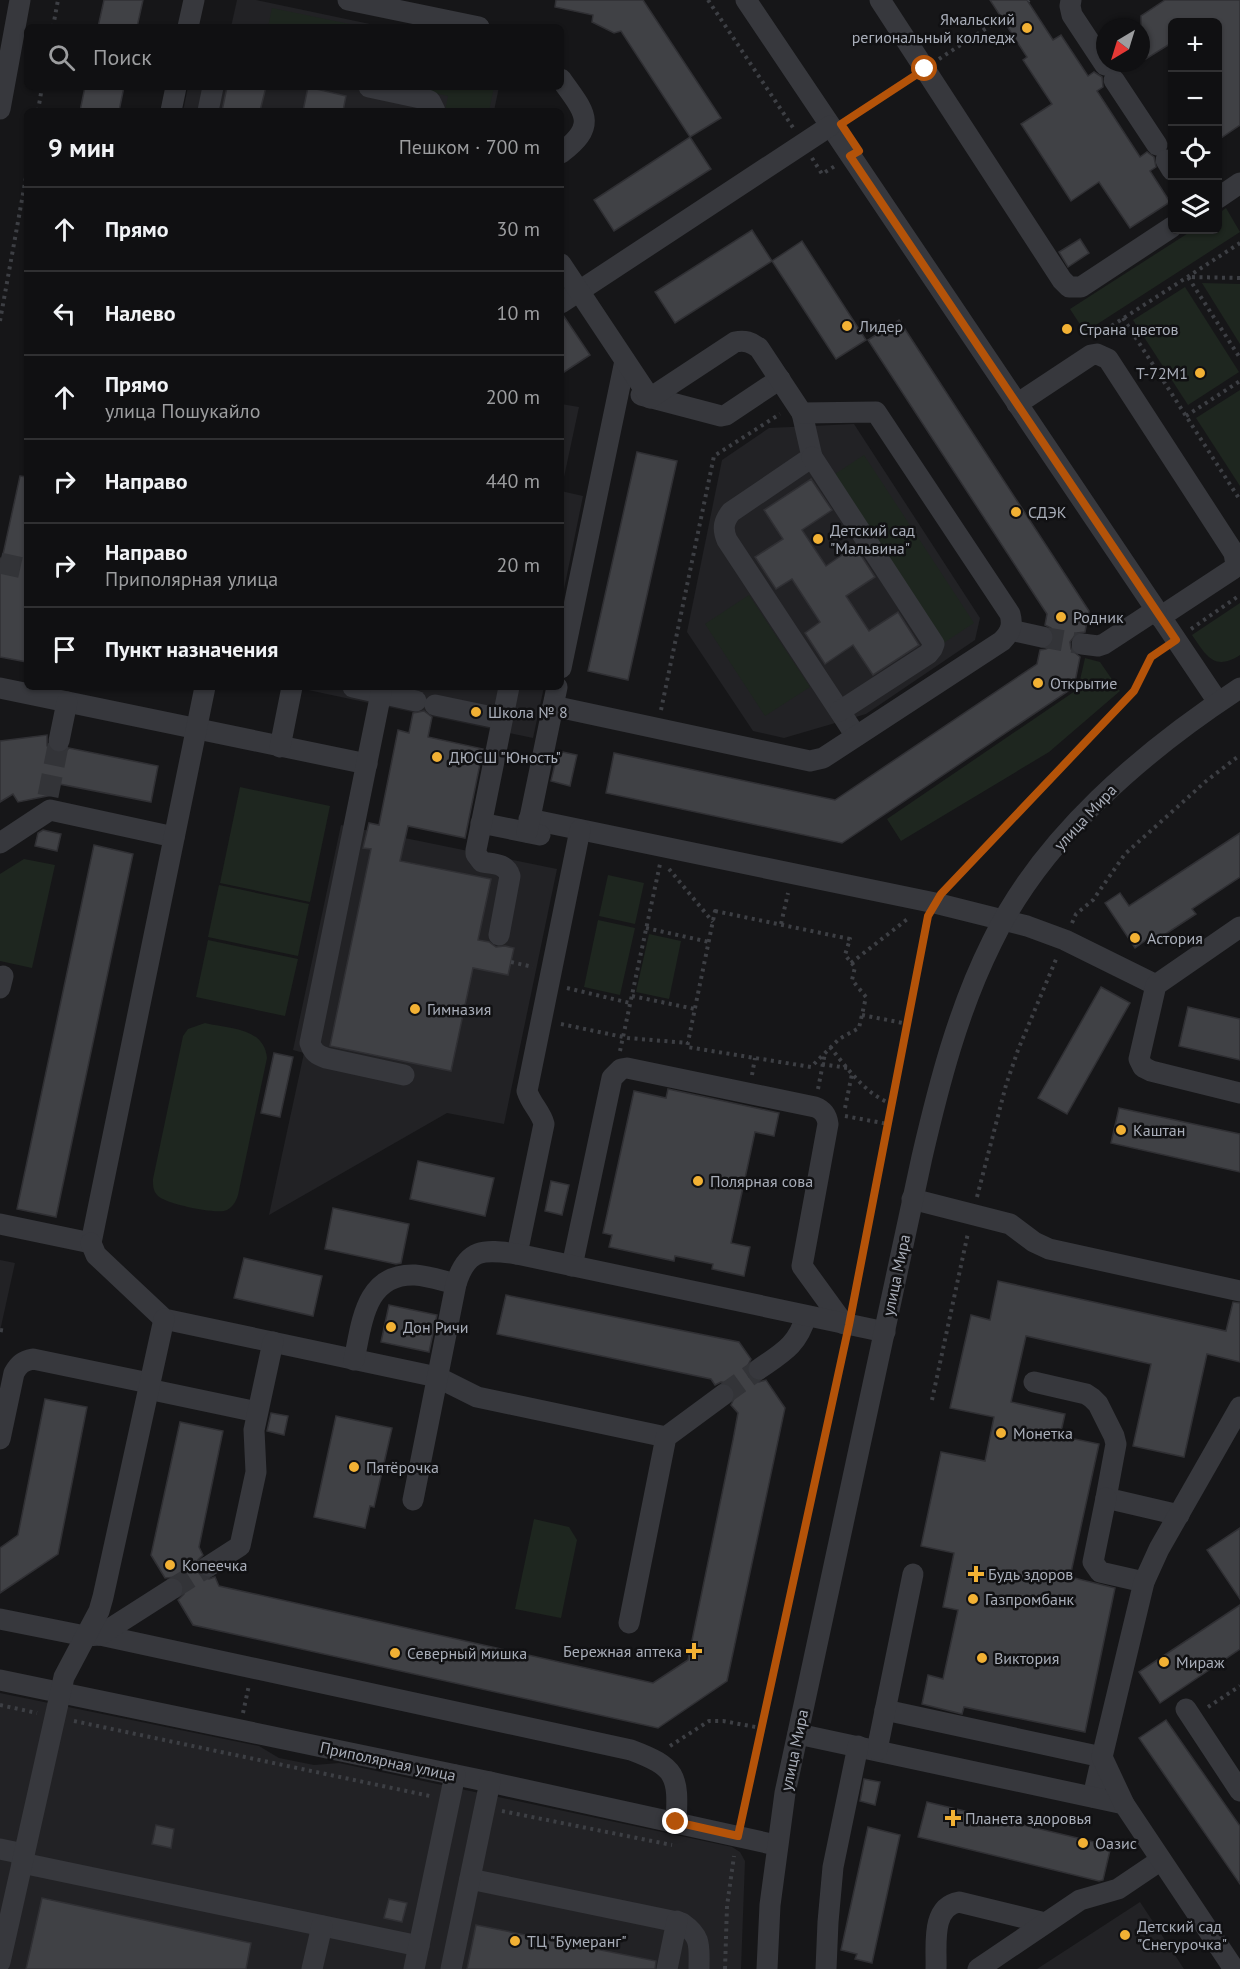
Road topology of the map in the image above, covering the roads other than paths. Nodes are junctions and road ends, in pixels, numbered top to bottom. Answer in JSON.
{"nodes":[{"id":1,"x":20,"y":0,"type":"edge"},
{"id":2,"x":194,"y":0,"type":"edge"},
{"id":3,"x":348,"y":0,"type":"edge"},
{"id":4,"x":746,"y":0,"type":"edge"},
{"id":5,"x":880,"y":0,"type":"edge"},
{"id":6,"x":1071,"y":0,"type":"edge"},
{"id":7,"x":189,"y":24,"type":"edge"},
{"id":8,"x":464,"y":24,"type":"edge"},
{"id":9,"x":564,"y":83,"type":"edge"},
{"id":10,"x":175,"y":90,"type":"edge"},
{"id":11,"x":212,"y":90,"type":"edge"},
{"id":12,"x":383,"y":90,"type":"edge"},
{"id":13,"x":172,"y":108,"type":"edge"},
{"id":14,"x":209,"y":108,"type":"edge"},
{"id":15,"x":434,"y":108,"type":"edge"},
{"id":16,"x":0,"y":109,"type":"edge"},
{"id":17,"x":835,"y":125,"type":"junction"},
{"id":18,"x":564,"y":151,"type":"edge"},
{"id":19,"x":1165,"y":158,"type":"edge"},
{"id":20,"x":1240,"y":183,"type":"edge"},
{"id":21,"x":1222,"y":195,"type":"edge"},
{"id":22,"x":1168,"y":230,"type":"edge"},
{"id":23,"x":564,"y":269,"type":"edge"},
{"id":24,"x":579,"y":292,"type":"junction"},
{"id":25,"x":564,"y":301,"type":"edge"},
{"id":26,"x":625,"y":361,"type":"junction"},
{"id":27,"x":780,"y":380,"type":"junction"},
{"id":28,"x":619,"y":390,"type":"junction"},
{"id":29,"x":650,"y":398,"type":"junction"},
{"id":30,"x":1017,"y":404,"type":"junction"},
{"id":31,"x":799,"y":409,"type":"junction"},
{"id":32,"x":812,"y":457,"type":"junction"},
{"id":33,"x":568,"y":604,"type":"edge"},
{"id":34,"x":1158,"y":614,"type":"junction"},
{"id":35,"x":1010,"y":630,"type":"junction"},
{"id":36,"x":1042,"y":637,"type":"tunnel mouth"},
{"id":37,"x":564,"y":641,"type":"edge"},
{"id":38,"x":1082,"y":644,"type":"tunnel mouth"},
{"id":39,"x":0,"y":688,"type":"edge"},
{"id":40,"x":1240,"y":688,"type":"edge"},
{"id":41,"x":204,"y":690,"type":"edge"},
{"id":42,"x":291,"y":690,"type":"edge"},
{"id":43,"x":367,"y":690,"type":"edge"},
{"id":44,"x":508,"y":690,"type":"edge"},
{"id":45,"x":381,"y":693,"type":"junction"},
{"id":46,"x":555,"y":696,"type":"edge"},
{"id":47,"x":67,"y":702,"type":"junction"},
{"id":48,"x":1218,"y":702,"type":"junction"},
{"id":49,"x":840,"y":711,"type":"junction"},
{"id":50,"x":502,"y":719,"type":"junction"},
{"id":51,"x":196,"y":729,"type":"junction"},
{"id":52,"x":856,"y":736,"type":"junction"},
{"id":53,"x":58,"y":741,"type":"tunnel mouth"},
{"id":54,"x":280,"y":747,"type":"junction"},
{"id":55,"x":367,"y":764,"type":"junction"},
{"id":56,"x":482,"y":823,"type":"junction"},
{"id":57,"x":528,"y":826,"type":"junction"},
{"id":58,"x":578,"y":836,"type":"junction"},
{"id":59,"x":174,"y":837,"type":"junction"},
{"id":60,"x":0,"y":843,"type":"edge"},
{"id":61,"x":1003,"y":920,"type":"junction"},
{"id":62,"x":1240,"y":927,"type":"edge"},
{"id":63,"x":499,"y":935,"type":"dead end"},
{"id":64,"x":1156,"y":985,"type":"junction"},
{"id":65,"x":404,"y":1075,"type":"dead end"},
{"id":66,"x":1240,"y":1093,"type":"edge"},
{"id":67,"x":912,"y":1199,"type":"junction"},
{"id":68,"x":0,"y":1224,"type":"edge"},
{"id":69,"x":91,"y":1243,"type":"junction"},
{"id":70,"x":517,"y":1254,"type":"junction"},
{"id":71,"x":572,"y":1266,"type":"junction"},
{"id":72,"x":456,"y":1284,"type":"junction"},
{"id":73,"x":1240,"y":1291,"type":"edge"},
{"id":74,"x":806,"y":1317,"type":"junction"},
{"id":75,"x":164,"y":1319,"type":"junction"},
{"id":76,"x":846,"y":1324,"type":"junction"},
{"id":77,"x":885,"y":1332,"type":"junction"},
{"id":78,"x":273,"y":1342,"type":"junction"},
{"id":79,"x":354,"y":1360,"type":"junction"},
{"id":80,"x":759,"y":1369,"type":"tunnel mouth"},
{"id":81,"x":437,"y":1377,"type":"junction"},
{"id":82,"x":1034,"y":1382,"type":"dead end"},
{"id":83,"x":149,"y":1386,"type":"junction"},
{"id":84,"x":723,"y":1395,"type":"tunnel mouth"},
{"id":85,"x":1240,"y":1407,"type":"edge"},
{"id":86,"x":257,"y":1412,"type":"junction"},
{"id":87,"x":666,"y":1437,"type":"junction"},
{"id":88,"x":0,"y":1439,"type":"edge"},
{"id":89,"x":1106,"y":1498,"type":"junction"},
{"id":90,"x":413,"y":1500,"type":"dead end"},
{"id":91,"x":1179,"y":1515,"type":"junction"},
{"id":92,"x":209,"y":1566,"type":"tunnel mouth"},
{"id":93,"x":913,"y":1574,"type":"dead end"},
{"id":94,"x":1144,"y":1582,"type":"junction"},
{"id":95,"x":172,"y":1589,"type":"tunnel mouth"},
{"id":96,"x":0,"y":1618,"type":"edge"},
{"id":97,"x":630,"y":1623,"type":"dead end"},
{"id":98,"x":93,"y":1636,"type":"junction"},
{"id":99,"x":0,"y":1680,"type":"edge"},
{"id":100,"x":60,"y":1693,"type":"junction"},
{"id":101,"x":885,"y":1710,"type":"junction"},
{"id":102,"x":1189,"y":1713,"type":"road end"},
{"id":103,"x":798,"y":1734,"type":"junction"},
{"id":104,"x":868,"y":1748,"type":"junction"},
{"id":105,"x":1102,"y":1757,"type":"junction"},
{"id":106,"x":455,"y":1775,"type":"junction"},
{"id":107,"x":490,"y":1782,"type":"junction"},
{"id":108,"x":1240,"y":1791,"type":"edge"},
{"id":109,"x":1094,"y":1797,"type":"junction"},
{"id":110,"x":1124,"y":1804,"type":"junction"},
{"id":111,"x":676,"y":1822,"type":"junction"},
{"id":112,"x":776,"y":1845,"type":"junction"},
{"id":113,"x":0,"y":1849,"type":"edge"},
{"id":114,"x":23,"y":1858,"type":"junction"},
{"id":115,"x":1161,"y":1860,"type":"junction"},
{"id":116,"x":470,"y":1879,"type":"junction"},
{"id":117,"x":677,"y":1921,"type":"junction"},
{"id":118,"x":1045,"y":1923,"type":"junction"},
{"id":119,"x":322,"y":1926,"type":"junction"},
{"id":120,"x":419,"y":1946,"type":"junction"},
{"id":121,"x":0,"y":1962,"type":"edge"},
{"id":122,"x":312,"y":1969,"type":"edge"},
{"id":123,"x":414,"y":1969,"type":"edge"},
{"id":124,"x":451,"y":1969,"type":"edge"},
{"id":125,"x":667,"y":1969,"type":"edge"},
{"id":126,"x":699,"y":1969,"type":"edge"},
{"id":127,"x":767,"y":1969,"type":"edge"},
{"id":128,"x":826,"y":1969,"type":"edge"},
{"id":129,"x":936,"y":1969,"type":"edge"},
{"id":130,"x":978,"y":1969,"type":"edge"},
{"id":131,"x":1234,"y":1969,"type":"edge"}],
"edges":[{"from":1,"to":16,"type":"street"},
{"from":2,"to":7,"type":"street"},
{"from":3,"to":8,"type":"street"},
{"from":4,"to":17,"type":"street"},
{"from":5,"to":22,"type":"street"},
{"from":6,"to":19,"type":"street"},
{"from":9,"to":18,"type":"street"},
{"from":10,"to":13,"type":"street"},
{"from":11,"to":14,"type":"street"},
{"from":12,"to":15,"type":"street"},
{"from":17,"to":24,"type":"street"},
{"from":17,"to":30,"type":"street"},
{"from":20,"to":21,"type":"street"},
{"from":23,"to":24,"type":"street"},
{"from":24,"to":25,"type":"street"},
{"from":24,"to":26,"type":"street"},
{"from":26,"to":28,"type":"street"},
{"from":26,"to":29,"type":"street"},
{"from":27,"to":29,"type":"street"},
{"from":27,"to":29,"type":"street"},
{"from":27,"to":31,"type":"street"},
{"from":28,"to":29,"type":"street"},
{"from":28,"to":33,"type":"street"},
{"from":30,"to":34,"type":"street"},
{"from":30,"to":34,"type":"street"},
{"from":31,"to":32,"type":"street"},
{"from":31,"to":35,"type":"street"},
{"from":32,"to":49,"type":"street"},
{"from":32,"to":49,"type":"street"},
{"from":33,"to":37,"type":"street"},
{"from":34,"to":38,"type":"street"},
{"from":34,"to":48,"type":"street"},
{"from":35,"to":36,"type":"street"},
{"from":35,"to":52,"type":"street"},
{"from":39,"to":47,"type":"street"},
{"from":40,"to":48,"type":"street","name":"улица Мира"},
{"from":41,"to":51,"type":"street"},
{"from":42,"to":54,"type":"street"},
{"from":43,"to":45,"type":"street"},
{"from":44,"to":50,"type":"street"},
{"from":45,"to":50,"type":"street"},
{"from":45,"to":55,"type":"street"},
{"from":46,"to":52,"type":"street"},
{"from":46,"to":57,"type":"street"},
{"from":47,"to":51,"type":"street"},
{"from":47,"to":53,"type":"street"},
{"from":48,"to":61,"type":"street","name":"улица Мира"},
{"from":49,"to":52,"type":"street"},
{"from":50,"to":56,"type":"street"},
{"from":51,"to":54,"type":"street"},
{"from":51,"to":59,"type":"street"},
{"from":54,"to":55,"type":"street"},
{"from":55,"to":65,"type":"street"},
{"from":56,"to":57,"type":"street"},
{"from":56,"to":63,"type":"street"},
{"from":57,"to":58,"type":"street"},
{"from":58,"to":61,"type":"street"},
{"from":58,"to":70,"type":"street"},
{"from":59,"to":60,"type":"street"},
{"from":59,"to":69,"type":"street"},
{"from":61,"to":64,"type":"street"},
{"from":61,"to":67,"type":"street","name":"улица Мира"},
{"from":62,"to":64,"type":"street"},
{"from":64,"to":66,"type":"street"},
{"from":67,"to":73,"type":"street"},
{"from":67,"to":77,"type":"street","name":"улица Мира"},
{"from":68,"to":69,"type":"street"},
{"from":69,"to":75,"type":"street"},
{"from":70,"to":71,"type":"street"},
{"from":70,"to":72,"type":"street"},
{"from":71,"to":74,"type":"street"},
{"from":71,"to":76,"type":"street"},
{"from":72,"to":79,"type":"street"},
{"from":72,"to":81,"type":"street"},
{"from":74,"to":76,"type":"street"},
{"from":74,"to":80,"type":"street"},
{"from":75,"to":78,"type":"street"},
{"from":75,"to":83,"type":"street"},
{"from":76,"to":77,"type":"street"},
{"from":77,"to":103,"type":"street","name":"улица Мира"},
{"from":78,"to":79,"type":"street"},
{"from":78,"to":86,"type":"street"},
{"from":79,"to":81,"type":"street"},
{"from":81,"to":87,"type":"street"},
{"from":81,"to":90,"type":"street"},
{"from":82,"to":89,"type":"street"},
{"from":83,"to":86,"type":"street"},
{"from":83,"to":88,"type":"street"},
{"from":83,"to":98,"type":"street"},
{"from":84,"to":87,"type":"street"},
{"from":85,"to":91,"type":"street"},
{"from":86,"to":92,"type":"street"},
{"from":87,"to":97,"type":"street"},
{"from":89,"to":91,"type":"street"},
{"from":89,"to":94,"type":"street"},
{"from":91,"to":94,"type":"street"},
{"from":93,"to":101,"type":"street"},
{"from":94,"to":105,"type":"street"},
{"from":95,"to":98,"type":"street"},
{"from":96,"to":98,"type":"street"},
{"from":98,"to":100,"type":"street"},
{"from":98,"to":111,"type":"street"},
{"from":99,"to":100,"type":"street","name":"Приполярная улица"},
{"from":100,"to":106,"type":"street","name":"Приполярная улица"},
{"from":100,"to":114,"type":"street"},
{"from":101,"to":104,"type":"street"},
{"from":101,"to":105,"type":"street"},
{"from":102,"to":108,"type":"street"},
{"from":103,"to":104,"type":"street"},
{"from":103,"to":112,"type":"street","name":"улица Мира"},
{"from":104,"to":109,"type":"street"},
{"from":104,"to":128,"type":"street"},
{"from":105,"to":109,"type":"street"},
{"from":105,"to":110,"type":"street"},
{"from":106,"to":107,"type":"street","name":"Приполярная улица"},
{"from":106,"to":120,"type":"street"},
{"from":107,"to":111,"type":"street","name":"Приполярная улица"},
{"from":107,"to":116,"type":"street"},
{"from":109,"to":110,"type":"street"},
{"from":110,"to":115,"type":"street"},
{"from":111,"to":112,"type":"street","name":"Приполярная улица"},
{"from":112,"to":127,"type":"street","name":"улица Мира"},
{"from":113,"to":114,"type":"street"},
{"from":114,"to":119,"type":"street"},
{"from":114,"to":121,"type":"street"},
{"from":115,"to":118,"type":"street"},
{"from":115,"to":131,"type":"street"},
{"from":116,"to":117,"type":"street"},
{"from":116,"to":124,"type":"street"},
{"from":117,"to":125,"type":"street"},
{"from":117,"to":126,"type":"street"},
{"from":118,"to":129,"type":"street"},
{"from":118,"to":130,"type":"street"},
{"from":119,"to":120,"type":"street"},
{"from":119,"to":122,"type":"street"},
{"from":120,"to":123,"type":"street"}]}
